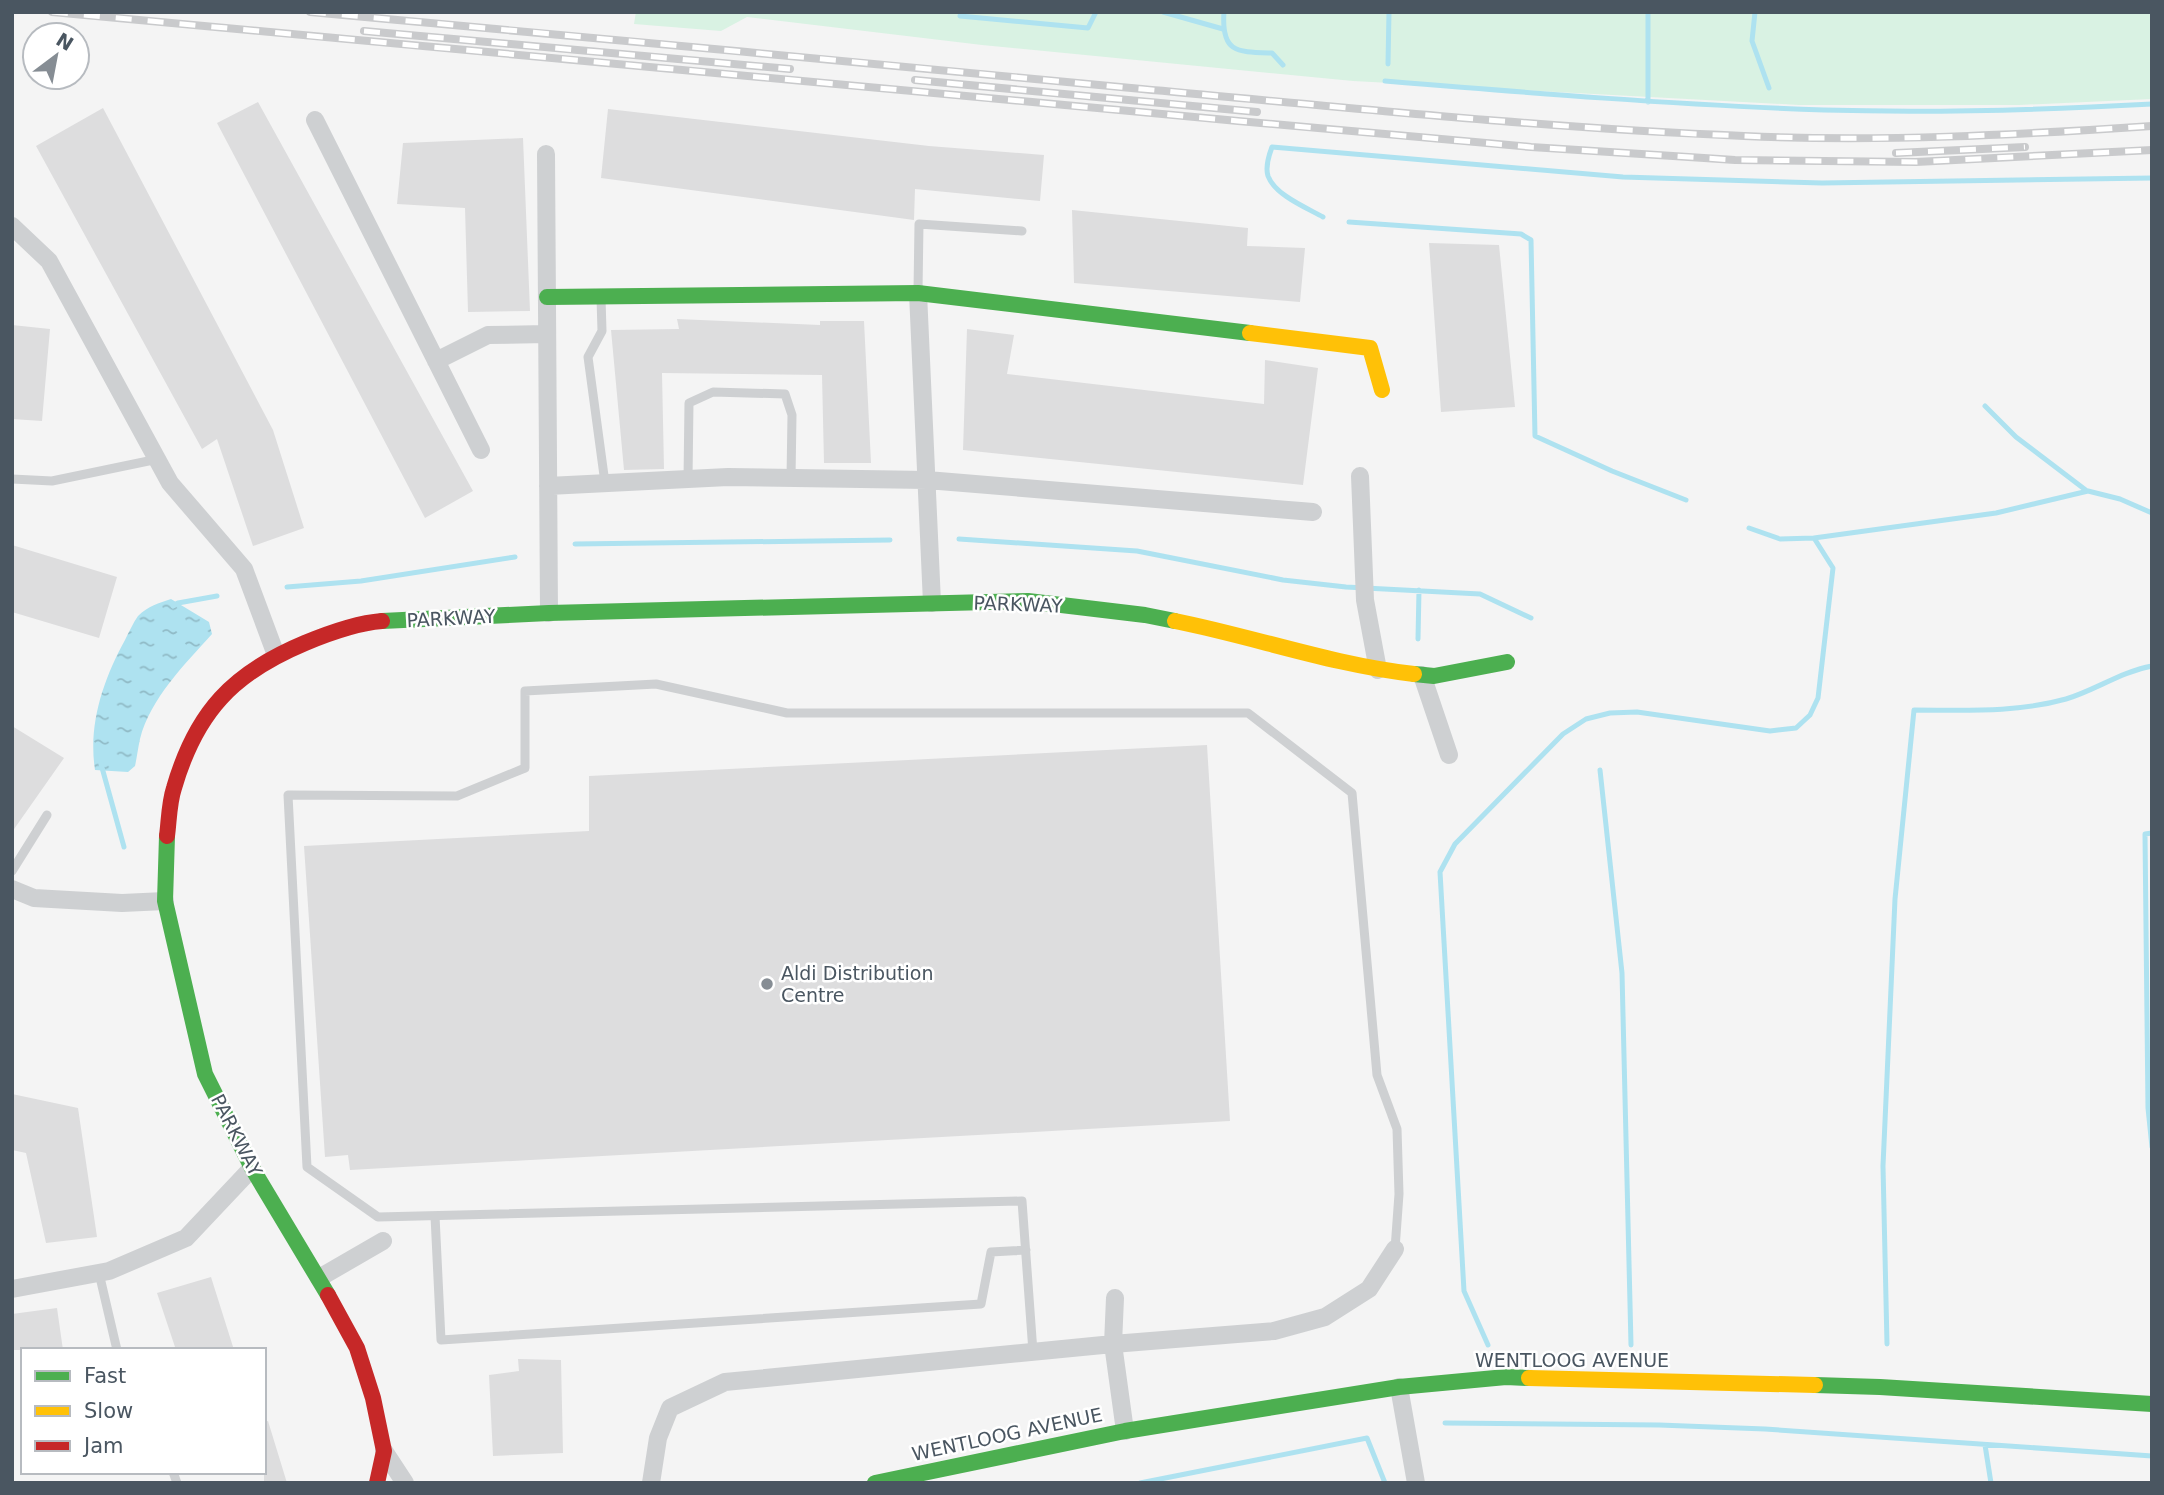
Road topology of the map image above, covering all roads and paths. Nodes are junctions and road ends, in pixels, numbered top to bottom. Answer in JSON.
{"nodes":[{"id":1,"x":315,"y":120,"type":"dead end"},
{"id":2,"x":546,"y":154,"type":"dead end"},
{"id":3,"x":12,"y":226,"type":"edge"},
{"id":4,"x":1022,"y":231,"type":"dead end"},
{"id":5,"x":918,"y":293,"type":"junction"},
{"id":6,"x":601,"y":296,"type":"junction"},
{"id":7,"x":547,"y":298,"type":"junction"},
{"id":8,"x":547,"y":334,"type":"junction"},
{"id":9,"x":436,"y":361,"type":"junction"},
{"id":10,"x":1382,"y":390,"type":"dead end"},
{"id":11,"x":481,"y":450,"type":"dead end"},
{"id":12,"x":158,"y":459,"type":"junction"},
{"id":13,"x":1360,"y":476,"type":"dead end"},
{"id":14,"x":12,"y":478,"type":"edge"},
{"id":15,"x":791,"y":478,"type":"junction"},
{"id":16,"x":688,"y":479,"type":"junction"},
{"id":17,"x":927,"y":480,"type":"junction"},
{"id":18,"x":605,"y":483,"type":"junction"},
{"id":19,"x":548,"y":486,"type":"junction"},
{"id":20,"x":1313,"y":512,"type":"dead end"},
{"id":21,"x":932,"y":603,"type":"junction"},
{"id":22,"x":549,"y":613,"type":"junction"},
{"id":23,"x":276,"y":655,"type":"junction"},
{"id":24,"x":1507,"y":662,"type":"dead end"},
{"id":25,"x":1378,"y":670,"type":"junction"},
{"id":26,"x":1422,"y":675,"type":"junction"},
{"id":27,"x":1449,"y":755,"type":"dead end"},
{"id":28,"x":47,"y":815,"type":"dead end"},
{"id":29,"x":12,"y":871,"type":"edge"},
{"id":30,"x":12,"y":889,"type":"edge"},
{"id":31,"x":165,"y":901,"type":"junction"},
{"id":32,"x":252,"y":1168,"type":"junction"},
{"id":33,"x":435,"y":1216,"type":"junction"},
{"id":34,"x":383,"y":1241,"type":"dead end"},
{"id":35,"x":1395,"y":1248,"type":"joint"},
{"id":36,"x":1026,"y":1250,"type":"junction"},
{"id":37,"x":99,"y":1273,"type":"junction"},
{"id":38,"x":319,"y":1278,"type":"junction"},
{"id":39,"x":12,"y":1289,"type":"edge"},
{"id":40,"x":1115,"y":1298,"type":"dead end"},
{"id":41,"x":1113,"y":1344,"type":"junction"},
{"id":42,"x":117,"y":1348,"type":"edge"},
{"id":43,"x":1033,"y":1352,"type":"junction"},
{"id":44,"x":1399,"y":1387,"type":"junction"},
{"id":45,"x":2152,"y":1404,"type":"edge"},
{"id":46,"x":1125,"y":1432,"type":"junction"},
{"id":47,"x":384,"y":1451,"type":"junction"},
{"id":48,"x":377,"y":1483,"type":"edge"},
{"id":49,"x":405,"y":1483,"type":"edge"},
{"id":50,"x":651,"y":1483,"type":"edge"},
{"id":51,"x":875,"y":1483,"type":"edge"},
{"id":52,"x":1416,"y":1483,"type":"edge"}],
"edges":[{"from":1,"to":9,"type":"street"},
{"from":2,"to":7,"type":"street"},
{"from":3,"to":12,"type":"street"},
{"from":4,"to":5,"type":"lane"},
{"from":5,"to":6,"type":"street"},
{"from":5,"to":10,"type":"street"},
{"from":5,"to":17,"type":"street"},
{"from":6,"to":7,"type":"street"},
{"from":6,"to":18,"type":"lane"},
{"from":7,"to":8,"type":"street"},
{"from":8,"to":9,"type":"street"},
{"from":8,"to":19,"type":"street"},
{"from":9,"to":11,"type":"street"},
{"from":12,"to":14,"type":"lane"},
{"from":12,"to":23,"type":"street"},
{"from":13,"to":25,"type":"street"},
{"from":15,"to":16,"type":"street"},
{"from":15,"to":16,"type":"lane"},
{"from":15,"to":17,"type":"street"},
{"from":16,"to":18,"type":"street"},
{"from":17,"to":20,"type":"street"},
{"from":17,"to":21,"type":"street"},
{"from":18,"to":19,"type":"street"},
{"from":19,"to":22,"type":"street"},
{"from":21,"to":22,"type":"street","name":"PARKWAY"},
{"from":21,"to":25,"type":"street","name":"PARKWAY"},
{"from":22,"to":23,"type":"street","name":"PARKWAY"},
{"from":23,"to":31,"type":"street","name":"PARKWAY"},
{"from":24,"to":26,"type":"street","name":"PARKWAY"},
{"from":25,"to":26,"type":"street","name":"PARKWAY"},
{"from":26,"to":27,"type":"street"},
{"from":28,"to":29,"type":"lane"},
{"from":30,"to":31,"type":"street"},
{"from":31,"to":32,"type":"street","name":"PARKWAY"},
{"from":32,"to":37,"type":"street"},
{"from":32,"to":38,"type":"street","name":"PARKWAY"},
{"from":33,"to":35,"type":"lane"},
{"from":33,"to":36,"type":"lane"},
{"from":33,"to":36,"type":"lane"},
{"from":34,"to":38,"type":"street"},
{"from":35,"to":41,"type":"street"},
{"from":36,"to":43,"type":"lane"},
{"from":37,"to":39,"type":"street"},
{"from":37,"to":42,"type":"lane"},
{"from":38,"to":47,"type":"street","name":"PARKWAY"},
{"from":40,"to":41,"type":"street"},
{"from":41,"to":43,"type":"street"},
{"from":41,"to":46,"type":"street"},
{"from":43,"to":50,"type":"street"},
{"from":44,"to":45,"type":"street","name":"WENTLOOG AVENUE"},
{"from":44,"to":46,"type":"street","name":"WENTLOOG AVENUE"},
{"from":44,"to":52,"type":"street"},
{"from":46,"to":51,"type":"street","name":"WENTLOOG AVENUE"},
{"from":47,"to":48,"type":"street","name":"PARKWAY"},
{"from":47,"to":49,"type":"street","name":"PARKWAY"}]}
